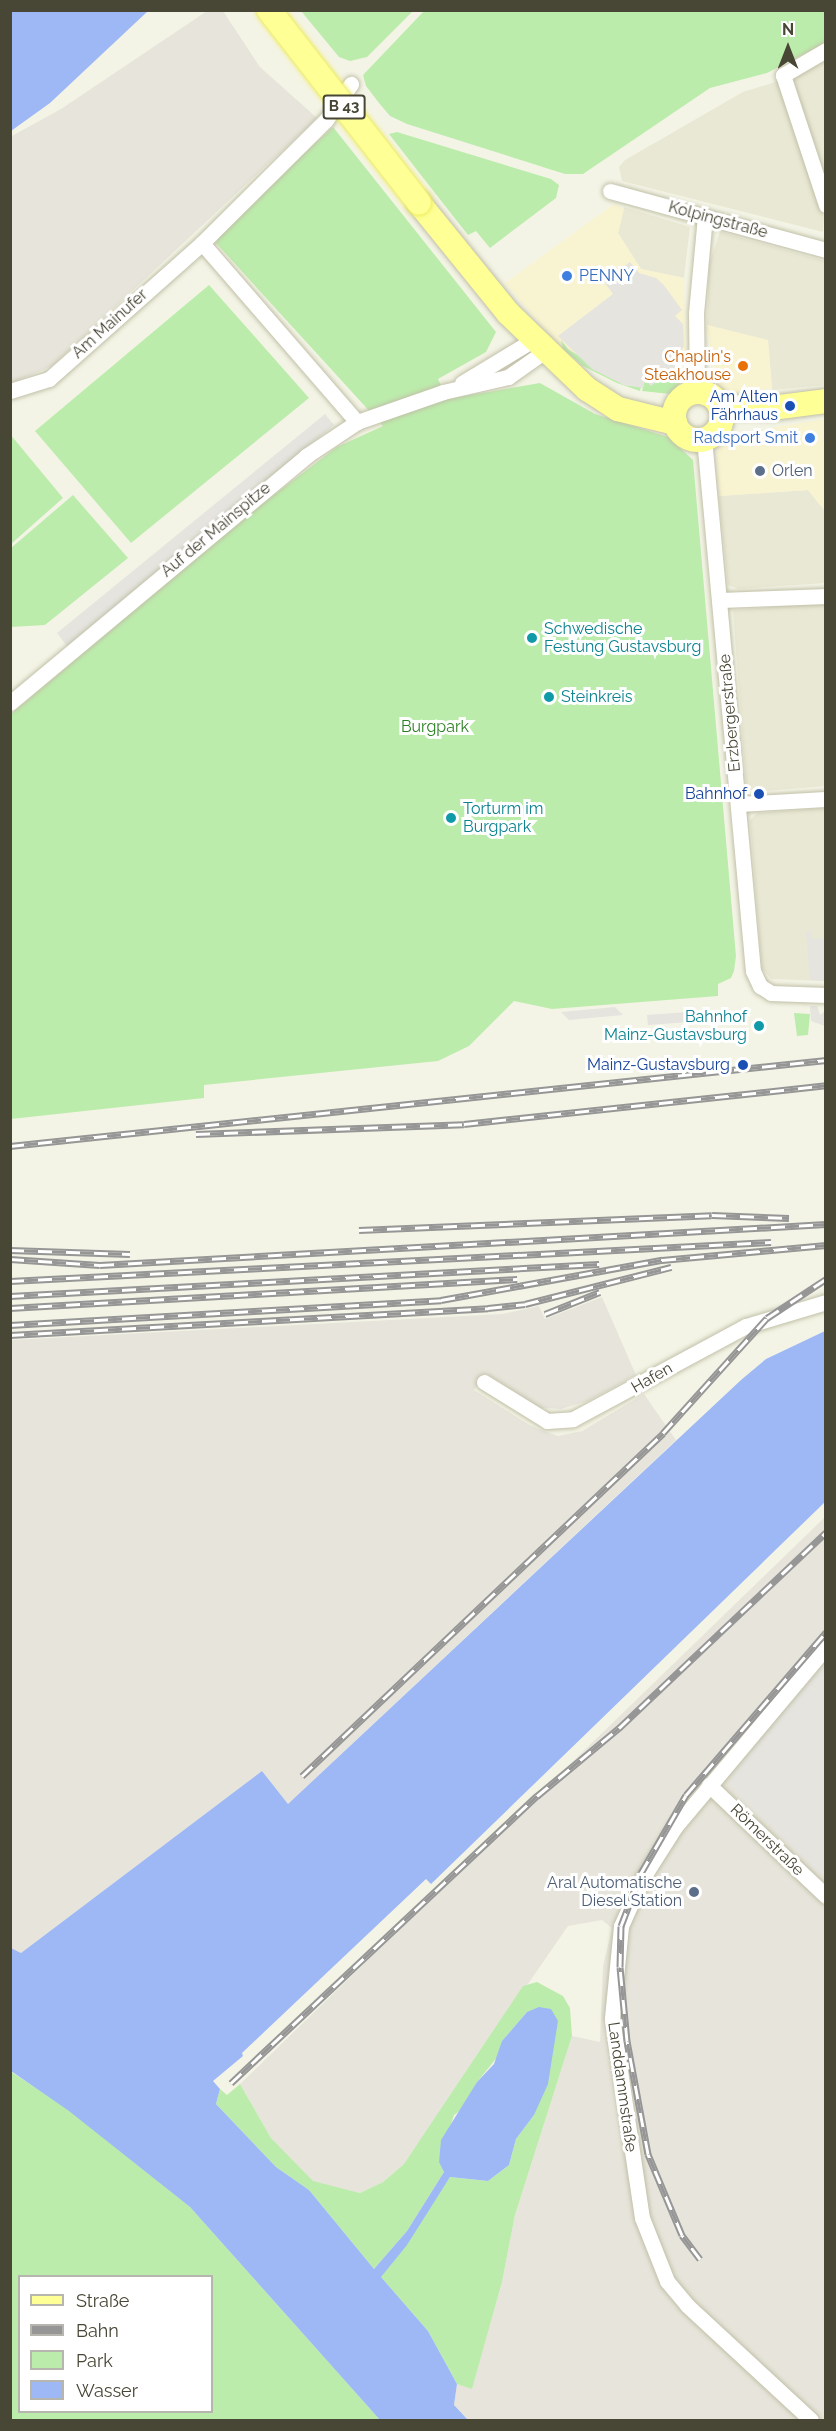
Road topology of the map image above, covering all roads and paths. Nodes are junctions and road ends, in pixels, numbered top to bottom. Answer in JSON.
{"nodes":[{"id":1,"x":270,"y":10,"type":"edge"},
{"id":2,"x":825,"y":50,"type":"edge"},
{"id":3,"x":351,"y":84,"type":"dead end"},
{"id":4,"x":610,"y":191,"type":"dead end"},
{"id":5,"x":825,"y":205,"type":"edge"},
{"id":6,"x":705,"y":216,"type":"junction"},
{"id":7,"x":202,"y":243,"type":"junction"},
{"id":8,"x":825,"y":250,"type":"edge"},
{"id":9,"x":539,"y":346,"type":"junction"},
{"id":10,"x":10,"y":391,"type":"edge"},
{"id":11,"x":697,"y":392,"type":"junction"},
{"id":12,"x":825,"y":401,"type":"edge"},
{"id":13,"x":721,"y":413,"type":"junction"},
{"id":14,"x":675,"y":416,"type":"junction"},
{"id":15,"x":357,"y":422,"type":"junction"},
{"id":16,"x":704,"y":438,"type":"junction"},
{"id":17,"x":825,"y":596,"type":"edge"},
{"id":18,"x":721,"y":600,"type":"junction"},
{"id":19,"x":10,"y":703,"type":"edge"},
{"id":20,"x":825,"y":799,"type":"edge"},
{"id":21,"x":738,"y":804,"type":"junction"},
{"id":22,"x":825,"y":995,"type":"edge"},
{"id":23,"x":825,"y":1302,"type":"edge"},
{"id":24,"x":484,"y":1382,"type":"dead end"},
{"id":25,"x":825,"y":1647,"type":"edge"},
{"id":26,"x":709,"y":1785,"type":"junction"},
{"id":27,"x":825,"y":1896,"type":"edge"},
{"id":28,"x":811,"y":2421,"type":"edge"}],
"edges":[{"from":1,"to":9,"type":"main road","number":"B 43","bridge":true},
{"from":2,"to":5,"type":"street"},
{"from":3,"to":7,"type":"street","name":"Am Mainufer"},
{"from":4,"to":6,"type":"street","name":"Kolpingstraße"},
{"from":6,"to":8,"type":"street","name":"Kolpingstraße"},
{"from":6,"to":11,"type":"street"},
{"from":7,"to":10,"type":"street","name":"Am Mainufer"},
{"from":7,"to":15,"type":"street"},
{"from":9,"to":14,"type":"main road","number":"B 43"},
{"from":9,"to":15,"type":"street","name":"Auf der Mainspitze"},
{"from":11,"to":13,"type":"main road"},
{"from":11,"to":14,"type":"main road"},
{"from":12,"to":13,"type":"main road"},
{"from":13,"to":16,"type":"main road"},
{"from":14,"to":16,"type":"main road","number":"B 43"},
{"from":15,"to":19,"type":"street","name":"Auf der Mainspitze"},
{"from":16,"to":18,"type":"street","name":"Erzbergerstraße"},
{"from":17,"to":18,"type":"street"},
{"from":18,"to":21,"type":"street","name":"Erzbergerstraße"},
{"from":20,"to":21,"type":"street"},
{"from":21,"to":22,"type":"street","name":"Erzbergerstraße"},
{"from":23,"to":24,"type":"street","name":"Hafen"},
{"from":25,"to":26,"type":"street","name":"Landdammstraße"},
{"from":26,"to":27,"type":"street","name":"Römerstraße"},
{"from":26,"to":28,"type":"street","name":"Landdammstraße"}]}
